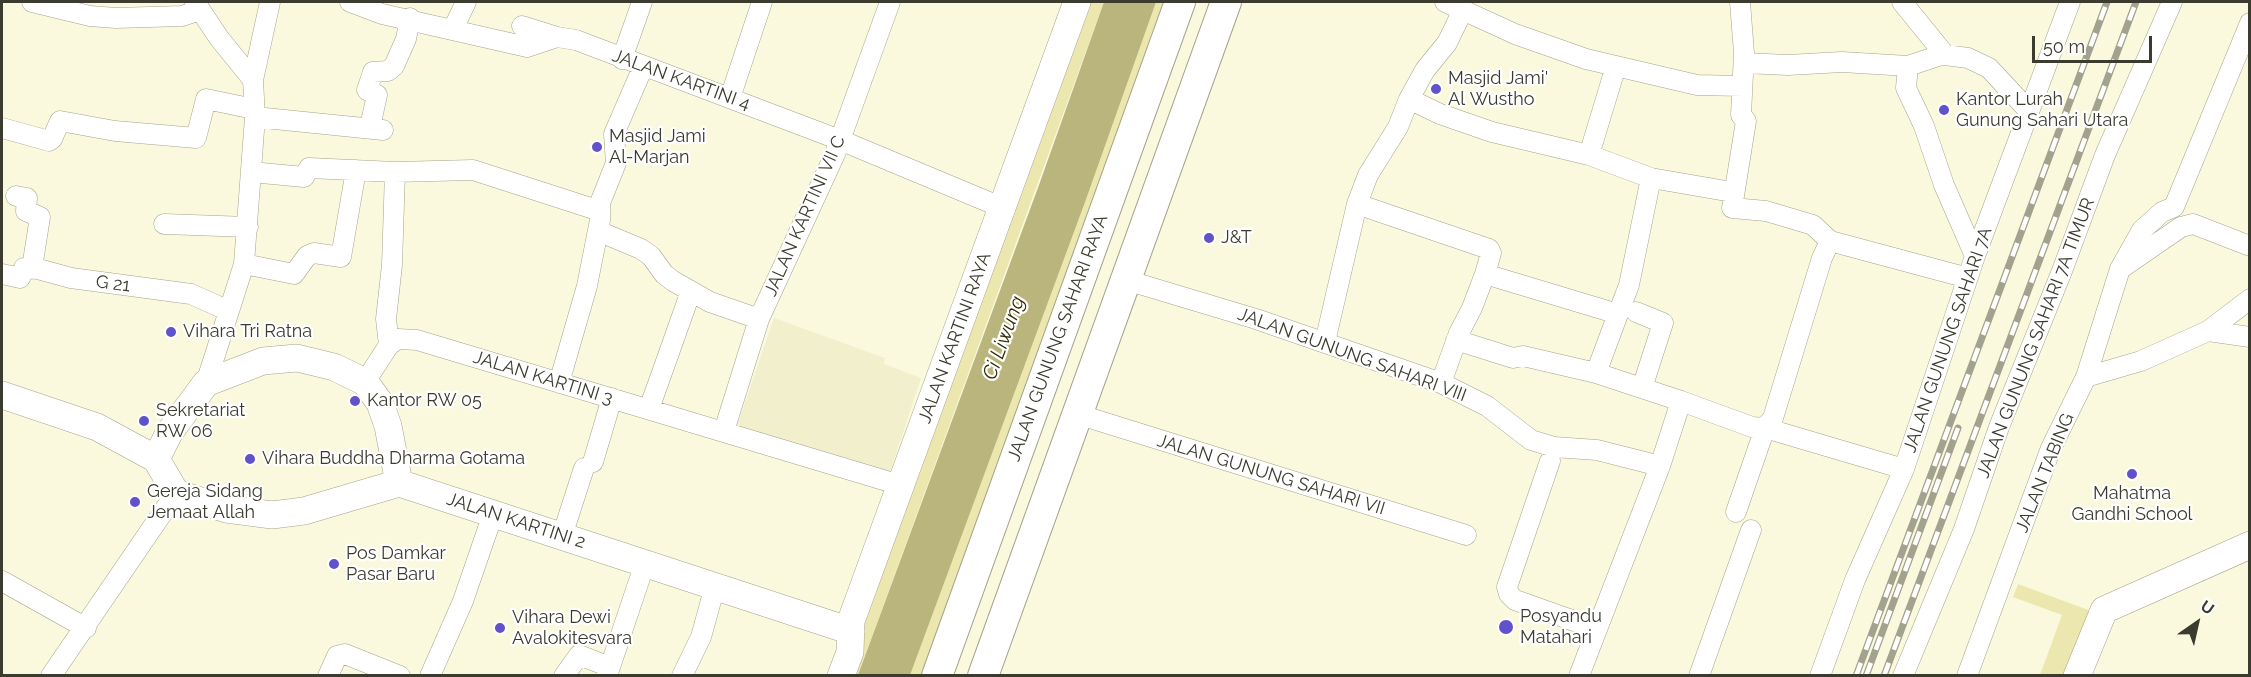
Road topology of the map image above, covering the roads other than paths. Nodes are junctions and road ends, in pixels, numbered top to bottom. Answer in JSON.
{"nodes":[{"id":1,"x":32,"y":2,"type":"edge"},
{"id":2,"x":270,"y":2,"type":"edge"},
{"id":3,"x":351,"y":2,"type":"edge"},
{"id":4,"x":466,"y":2,"type":"edge"},
{"id":5,"x":642,"y":2,"type":"edge"},
{"id":6,"x":762,"y":2,"type":"edge"},
{"id":7,"x":890,"y":2,"type":"edge"},
{"id":8,"x":1077,"y":2,"type":"edge"},
{"id":9,"x":1180,"y":2,"type":"edge"},
{"id":10,"x":1226,"y":2,"type":"edge"},
{"id":11,"x":1740,"y":2,"type":"edge"},
{"id":12,"x":1902,"y":2,"type":"edge"},
{"id":13,"x":2070,"y":2,"type":"edge"},
{"id":14,"x":2172,"y":2,"type":"edge"},
{"id":15,"x":198,"y":6,"type":"edge"},
{"id":16,"x":1467,"y":7,"type":"edge"},
{"id":17,"x":386,"y":8,"type":"edge"},
{"id":18,"x":118,"y":10,"type":"edge"},
{"id":19,"x":410,"y":18,"type":"junction"},
{"id":20,"x":2250,"y":23,"type":"edge"},
{"id":21,"x":522,"y":26,"type":"dead end"},
{"id":22,"x":453,"y":29,"type":"junction"},
{"id":23,"x":557,"y":37,"type":"junction"},
{"id":24,"x":1944,"y":54,"type":"junction"},
{"id":25,"x":622,"y":59,"type":"junction"},
{"id":26,"x":1744,"y":63,"type":"junction"},
{"id":27,"x":1616,"y":66,"type":"junction"},
{"id":28,"x":1908,"y":66,"type":"junction"},
{"id":29,"x":643,"y":67,"type":"junction"},
{"id":30,"x":253,"y":80,"type":"junction"},
{"id":31,"x":1742,"y":86,"type":"junction"},
{"id":32,"x":730,"y":98,"type":"junction"},
{"id":33,"x":1409,"y":99,"type":"junction"},
{"id":34,"x":2028,"y":110,"type":"junction"},
{"id":35,"x":254,"y":113,"type":"junction"},
{"id":36,"x":2,"y":128,"type":"edge"},
{"id":37,"x":840,"y":140,"type":"junction"},
{"id":38,"x":1589,"y":155,"type":"junction"},
{"id":39,"x":356,"y":170,"type":"junction"},
{"id":40,"x":251,"y":172,"type":"junction"},
{"id":41,"x":395,"y":172,"type":"junction"},
{"id":42,"x":1651,"y":178,"type":"junction"},
{"id":43,"x":1732,"y":192,"type":"junction"},
{"id":44,"x":16,"y":196,"type":"dead end"},
{"id":45,"x":1357,"y":204,"type":"junction"},
{"id":46,"x":2174,"y":207,"type":"junction"},
{"id":47,"x":1003,"y":208,"type":"junction"},
{"id":48,"x":600,"y":211,"type":"junction"},
{"id":49,"x":164,"y":224,"type":"dead end"},
{"id":50,"x":248,"y":227,"type":"junction"},
{"id":51,"x":2181,"y":227,"type":"junction"},
{"id":52,"x":597,"y":231,"type":"junction"},
{"id":53,"x":1830,"y":241,"type":"junction"},
{"id":54,"x":2250,"y":246,"type":"edge"},
{"id":55,"x":1975,"y":256,"type":"junction"},
{"id":56,"x":244,"y":264,"type":"junction"},
{"id":57,"x":32,"y":268,"type":"junction"},
{"id":58,"x":2120,"y":269,"type":"junction"},
{"id":59,"x":2,"y":274,"type":"edge"},
{"id":60,"x":1485,"y":274,"type":"junction"},
{"id":61,"x":1968,"y":278,"type":"junction"},
{"id":62,"x":1126,"y":280,"type":"junction"},
{"id":63,"x":691,"y":291,"type":"junction"},
{"id":64,"x":2250,"y":299,"type":"edge"},
{"id":65,"x":229,"y":311,"type":"junction"},
{"id":66,"x":1627,"y":313,"type":"junction"},
{"id":67,"x":759,"y":319,"type":"junction"},
{"id":68,"x":2208,"y":331,"type":"junction"},
{"id":69,"x":2250,"y":337,"type":"edge"},
{"id":70,"x":1456,"y":340,"type":"junction"},
{"id":71,"x":1325,"y":342,"type":"junction"},
{"id":72,"x":389,"y":345,"type":"junction"},
{"id":73,"x":1596,"y":373,"type":"junction"},
{"id":74,"x":2086,"y":377,"type":"junction"},
{"id":75,"x":365,"y":382,"type":"junction"},
{"id":76,"x":206,"y":383,"type":"junction"},
{"id":77,"x":558,"y":383,"type":"junction"},
{"id":78,"x":1441,"y":383,"type":"junction"},
{"id":79,"x":1642,"y":388,"type":"junction"},
{"id":80,"x":2,"y":395,"type":"edge"},
{"id":81,"x":612,"y":398,"type":"junction"},
{"id":82,"x":1681,"y":401,"type":"junction"},
{"id":83,"x":649,"y":409,"type":"junction"},
{"id":84,"x":1077,"y":414,"type":"junction"},
{"id":85,"x":1765,"y":428,"type":"junction"},
{"id":86,"x":724,"y":431,"type":"junction"},
{"id":87,"x":156,"y":459,"type":"junction"},
{"id":88,"x":1550,"y":461,"type":"dead end"},
{"id":89,"x":1660,"y":466,"type":"junction"},
{"id":90,"x":1904,"y":469,"type":"junction"},
{"id":91,"x":399,"y":483,"type":"junction"},
{"id":92,"x":900,"y":485,"type":"junction"},
{"id":93,"x":176,"y":493,"type":"junction"},
{"id":94,"x":1736,"y":512,"type":"dead end"},
{"id":95,"x":493,"y":514,"type":"junction"},
{"id":96,"x":1751,"y":530,"type":"dead end"},
{"id":97,"x":1466,"y":535,"type":"dead end"},
{"id":98,"x":562,"y":536,"type":"junction"},
{"id":99,"x":2250,"y":545,"type":"edge"},
{"id":100,"x":645,"y":563,"type":"junction"},
{"id":101,"x":2,"y":581,"type":"edge"},
{"id":102,"x":716,"y":586,"type":"junction"},
{"id":103,"x":86,"y":628,"type":"junction"},
{"id":104,"x":1597,"y":629,"type":"junction"},
{"id":105,"x":851,"y":631,"type":"junction"},
{"id":106,"x":608,"y":671,"type":"edge"},
{"id":107,"x":51,"y":675,"type":"edge"},
{"id":108,"x":328,"y":675,"type":"edge"},
{"id":109,"x":400,"y":675,"type":"edge"},
{"id":110,"x":430,"y":675,"type":"edge"},
{"id":111,"x":564,"y":675,"type":"edge"},
{"id":112,"x":682,"y":675,"type":"edge"},
{"id":113,"x":841,"y":675,"type":"edge"},
{"id":114,"x":937,"y":675,"type":"edge"},
{"id":115,"x":983,"y":675,"type":"edge"},
{"id":116,"x":1579,"y":675,"type":"edge"},
{"id":117,"x":1699,"y":675,"type":"edge"},
{"id":118,"x":1820,"y":675,"type":"edge"},
{"id":119,"x":1903,"y":675,"type":"edge"},
{"id":120,"x":1967,"y":675,"type":"edge"},
{"id":121,"x":2077,"y":675,"type":"edge"}],
"edges":[{"from":1,"to":18,"type":"street"},
{"from":2,"to":30,"type":"street"},
{"from":3,"to":17,"type":"street"},
{"from":4,"to":22,"type":"street"},
{"from":5,"to":25,"type":"street"},
{"from":6,"to":32,"type":"street"},
{"from":7,"to":37,"type":"street","name":"JALAN KARTINI VII C"},
{"from":8,"to":47,"type":"street","name":"JALAN KARTINI RAYA"},
{"from":9,"to":114,"type":"main road","name":"JALAN GUNUNG SAHARI RAYA"},
{"from":10,"to":62,"type":"main road"},
{"from":11,"to":26,"type":"street"},
{"from":12,"to":24,"type":"street"},
{"from":13,"to":34,"type":"street","name":"JALAN GUNUNG SAHARI 7A"},
{"from":14,"to":119,"type":"street","name":"JALAN GUNUNG SAHARI 7A TIMUR"},
{"from":15,"to":18,"type":"street"},
{"from":15,"to":30,"type":"street"},
{"from":16,"to":27,"type":"street"},
{"from":16,"to":33,"type":"street"},
{"from":17,"to":19,"type":"street"},
{"from":19,"to":22,"type":"street"},
{"from":19,"to":35,"type":"street"},
{"from":20,"to":46,"type":"street"},
{"from":21,"to":23,"type":"street","name":"JALAN KARTINI 4"},
{"from":22,"to":23,"type":"street"},
{"from":23,"to":25,"type":"street","name":"JALAN KARTINI 4"},
{"from":24,"to":28,"type":"street"},
{"from":24,"to":34,"type":"street"},
{"from":25,"to":29,"type":"street","name":"JALAN KARTINI 4"},
{"from":26,"to":28,"type":"street"},
{"from":26,"to":31,"type":"street"},
{"from":27,"to":31,"type":"street"},
{"from":27,"to":38,"type":"street"},
{"from":28,"to":55,"type":"street"},
{"from":29,"to":32,"type":"street","name":"JALAN KARTINI 4"},
{"from":29,"to":48,"type":"street"},
{"from":30,"to":35,"type":"street"},
{"from":31,"to":43,"type":"street"},
{"from":32,"to":37,"type":"street","name":"JALAN KARTINI 4"},
{"from":33,"to":38,"type":"street"},
{"from":33,"to":45,"type":"street"},
{"from":34,"to":55,"type":"street","name":"JALAN GUNUNG SAHARI 7A"},
{"from":35,"to":36,"type":"street"},
{"from":35,"to":40,"type":"street"},
{"from":37,"to":47,"type":"street","name":"JALAN KARTINI 4"},
{"from":37,"to":67,"type":"street","name":"JALAN KARTINI VII C"},
{"from":38,"to":42,"type":"street"},
{"from":39,"to":40,"type":"street"},
{"from":39,"to":41,"type":"street"},
{"from":39,"to":56,"type":"street"},
{"from":40,"to":50,"type":"street"},
{"from":41,"to":48,"type":"street"},
{"from":41,"to":72,"type":"street"},
{"from":42,"to":43,"type":"street"},
{"from":42,"to":66,"type":"street"},
{"from":43,"to":53,"type":"street"},
{"from":44,"to":57,"type":"street"},
{"from":45,"to":60,"type":"street"},
{"from":45,"to":71,"type":"street"},
{"from":46,"to":51,"type":"street"},
{"from":46,"to":58,"type":"street","name":"JALAN TABING"},
{"from":47,"to":92,"type":"street","name":"JALAN KARTINI RAYA"},
{"from":48,"to":52,"type":"street"},
{"from":49,"to":50,"type":"street"},
{"from":50,"to":56,"type":"street"},
{"from":51,"to":54,"type":"street"},
{"from":51,"to":58,"type":"street"},
{"from":52,"to":63,"type":"street"},
{"from":52,"to":77,"type":"street"},
{"from":53,"to":61,"type":"street"},
{"from":53,"to":85,"type":"street"},
{"from":55,"to":61,"type":"street","name":"JALAN GUNUNG SAHARI 7A"},
{"from":56,"to":65,"type":"street"},
{"from":57,"to":59,"type":"street"},
{"from":57,"to":65,"type":"street","name":"G 21"},
{"from":58,"to":74,"type":"street","name":"JALAN TABING"},
{"from":60,"to":66,"type":"street"},
{"from":60,"to":70,"type":"street"},
{"from":61,"to":90,"type":"street","name":"JALAN GUNUNG SAHARI 7A"},
{"from":62,"to":71,"type":"street","name":"JALAN GUNUNG SAHARI VIII"},
{"from":62,"to":84,"type":"main road"},
{"from":63,"to":67,"type":"street"},
{"from":63,"to":83,"type":"street"},
{"from":64,"to":68,"type":"street"},
{"from":65,"to":76,"type":"street"},
{"from":66,"to":73,"type":"street"},
{"from":66,"to":79,"type":"street"},
{"from":67,"to":86,"type":"street","name":"JALAN KARTINI VII C"},
{"from":68,"to":69,"type":"street"},
{"from":68,"to":74,"type":"street"},
{"from":70,"to":73,"type":"street"},
{"from":70,"to":78,"type":"street"},
{"from":71,"to":78,"type":"street","name":"JALAN GUNUNG SAHARI VIII"},
{"from":72,"to":75,"type":"street"},
{"from":72,"to":77,"type":"street","name":"JALAN KARTINI 3"},
{"from":73,"to":79,"type":"street"},
{"from":74,"to":120,"type":"street","name":"JALAN TABING"},
{"from":75,"to":76,"type":"street"},
{"from":75,"to":91,"type":"street"},
{"from":76,"to":87,"type":"street"},
{"from":77,"to":81,"type":"street","name":"JALAN KARTINI 3"},
{"from":78,"to":89,"type":"street","name":"JALAN GUNUNG SAHARI VIII"},
{"from":79,"to":82,"type":"street"},
{"from":80,"to":87,"type":"street"},
{"from":81,"to":83,"type":"street","name":"JALAN KARTINI 3"},
{"from":81,"to":98,"type":"street"},
{"from":82,"to":85,"type":"street"},
{"from":82,"to":89,"type":"street"},
{"from":83,"to":86,"type":"street","name":"JALAN KARTINI 3"},
{"from":84,"to":97,"type":"street","name":"JALAN GUNUNG SAHARI VII"},
{"from":84,"to":115,"type":"main road"},
{"from":85,"to":90,"type":"street"},
{"from":85,"to":94,"type":"street"},
{"from":86,"to":92,"type":"street","name":"JALAN KARTINI 3"},
{"from":87,"to":93,"type":"street"},
{"from":88,"to":104,"type":"street"},
{"from":89,"to":104,"type":"street"},
{"from":90,"to":118,"type":"street","name":"JALAN GUNUNG SAHARI 7A"},
{"from":91,"to":93,"type":"street"},
{"from":91,"to":95,"type":"street","name":"JALAN KARTINI 2"},
{"from":92,"to":105,"type":"street","name":"JALAN KARTINI RAYA"},
{"from":93,"to":103,"type":"street"},
{"from":95,"to":98,"type":"street","name":"JALAN KARTINI 2"},
{"from":95,"to":110,"type":"street"},
{"from":96,"to":117,"type":"street"},
{"from":98,"to":100,"type":"street","name":"JALAN KARTINI 2"},
{"from":99,"to":121,"type":"street"},
{"from":100,"to":102,"type":"street","name":"JALAN KARTINI 2"},
{"from":100,"to":106,"type":"street"},
{"from":101,"to":103,"type":"street"},
{"from":102,"to":105,"type":"street","name":"JALAN KARTINI 2"},
{"from":102,"to":112,"type":"street"},
{"from":103,"to":107,"type":"street"},
{"from":104,"to":116,"type":"street"},
{"from":105,"to":113,"type":"street","name":"JALAN KARTINI RAYA"},
{"from":106,"to":111,"type":"street"},
{"from":108,"to":109,"type":"street"}]}
